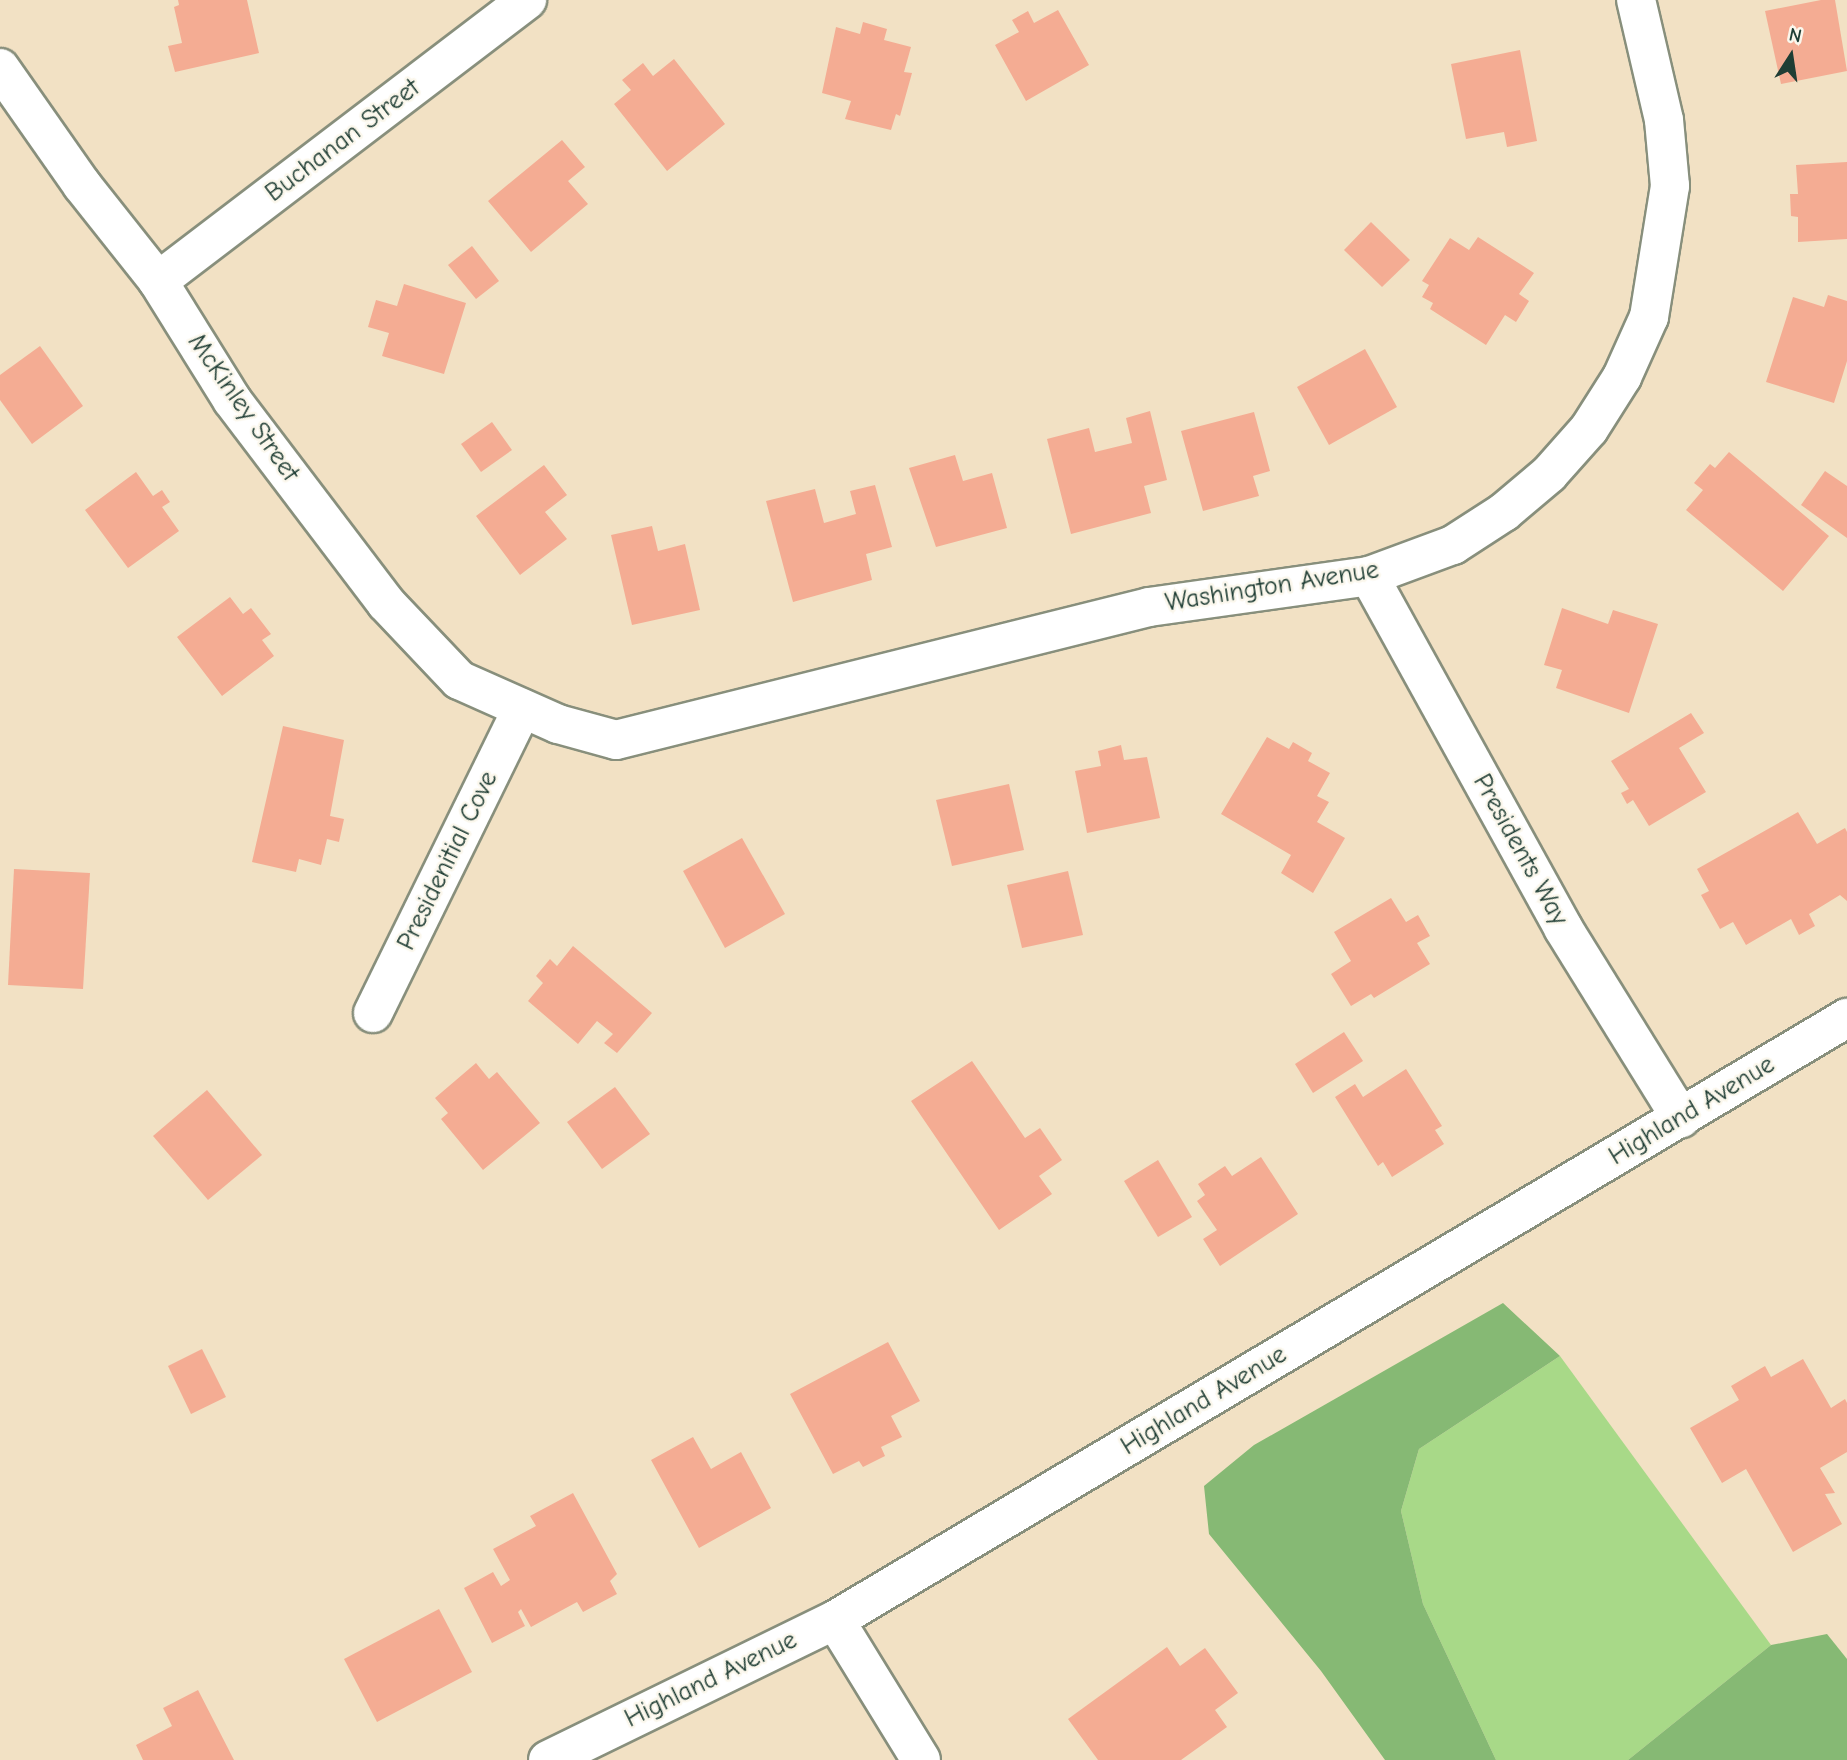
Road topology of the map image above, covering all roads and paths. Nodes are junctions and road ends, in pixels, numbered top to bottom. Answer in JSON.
{"nodes":[{"id":1,"x":527,"y":0,"type":"edge"},
{"id":2,"x":1636,"y":0,"type":"edge"},
{"id":3,"x":0,"y":68,"type":"edge"},
{"id":4,"x":158,"y":281,"type":"junction"},
{"id":5,"x":1369,"y":576,"type":"junction"},
{"id":6,"x":522,"y":709,"type":"junction"},
{"id":7,"x":373,"y":1013,"type":"dead end"},
{"id":8,"x":1847,"y":1018,"type":"edge"},
{"id":9,"x":1681,"y":1118,"type":"junction"},
{"id":10,"x":835,"y":1619,"type":"junction"},
{"id":11,"x":548,"y":1760,"type":"edge"},
{"id":12,"x":920,"y":1760,"type":"edge"}],
"edges":[{"from":1,"to":4,"type":"street","name":"Buchanan Street"},
{"from":2,"to":5,"type":"street","name":"Washington Avenue"},
{"from":3,"to":4,"type":"street","name":"McKinley Street"},
{"from":4,"to":6,"type":"street","name":"McKinley Street"},
{"from":5,"to":6,"type":"street","name":"Washington Avenue"},
{"from":5,"to":9,"type":"street","name":"Presidents Way"},
{"from":6,"to":7,"type":"street","name":"Presidenitial Cove"},
{"from":8,"to":9,"type":"street","name":"Highland Avenue"},
{"from":9,"to":10,"type":"street","name":"Highland Avenue"},
{"from":10,"to":11,"type":"street","name":"Highland Avenue"},
{"from":10,"to":12,"type":"street"}]}
